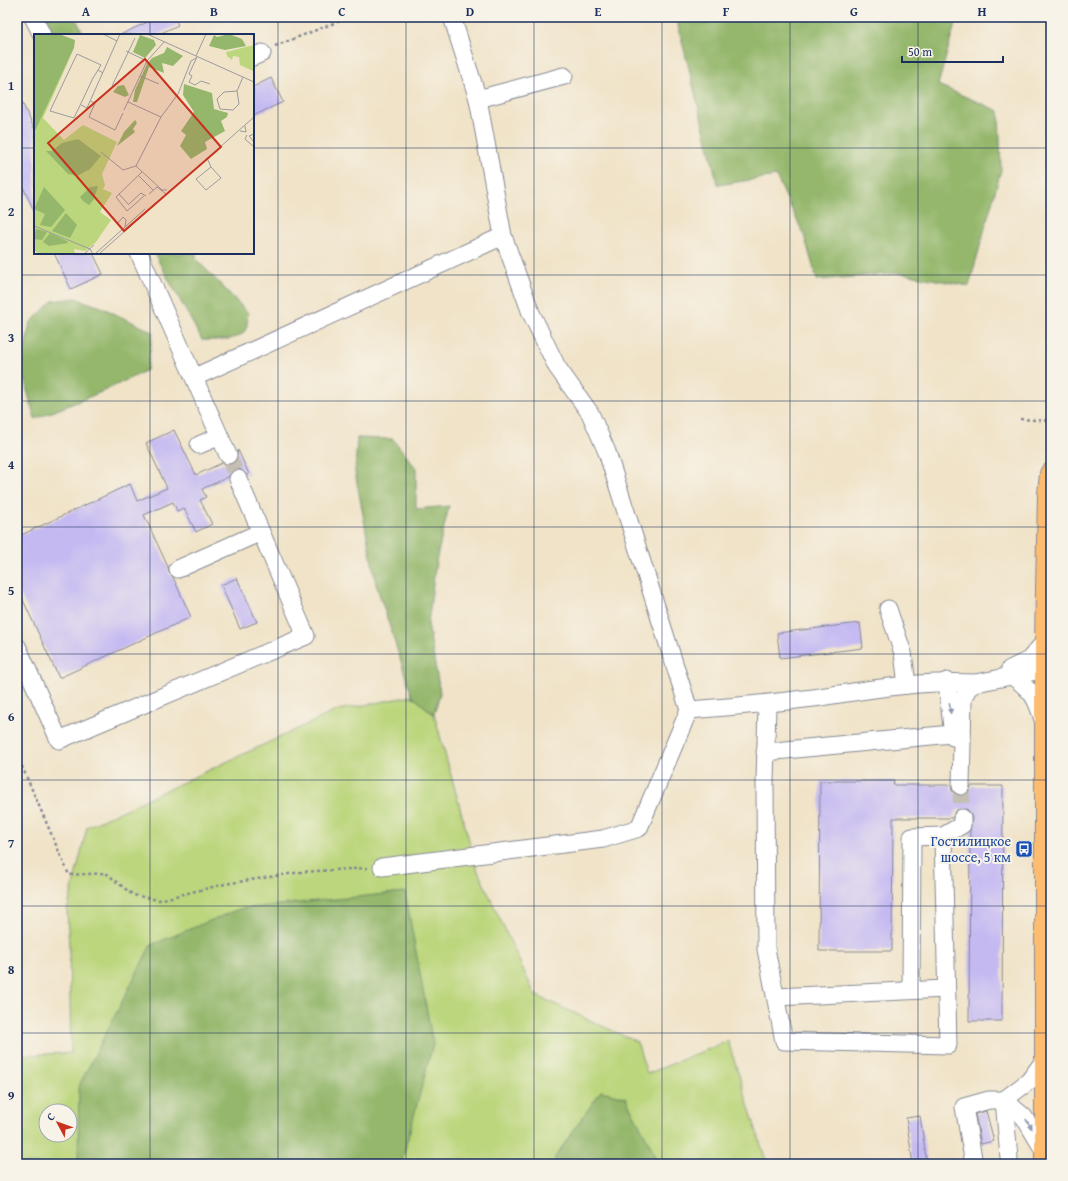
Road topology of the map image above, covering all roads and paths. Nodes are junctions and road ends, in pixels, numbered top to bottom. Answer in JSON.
{"nodes":[{"id":1,"x":34,"y":17,"type":"edge"},
{"id":2,"x":350,"y":17,"type":"edge"},
{"id":3,"x":452,"y":17,"type":"edge"},
{"id":4,"x":42,"y":34,"type":"edge"},
{"id":5,"x":257,"y":55,"type":"edge"},
{"id":6,"x":564,"y":76,"type":"dead end"},
{"id":7,"x":478,"y":99,"type":"junction"},
{"id":8,"x":503,"y":236,"type":"junction"},
{"id":9,"x":139,"y":254,"type":"edge"},
{"id":10,"x":195,"y":377,"type":"junction"},
{"id":11,"x":1020,"y":419,"type":"dead end"},
{"id":12,"x":1051,"y":421,"type":"edge"},
{"id":13,"x":220,"y":436,"type":"junction"},
{"id":14,"x":199,"y":445,"type":"dead end"},
{"id":15,"x":228,"y":455,"type":"tunnel mouth"},
{"id":16,"x":1051,"y":474,"type":"edge"},
{"id":17,"x":238,"y":478,"type":"tunnel mouth"},
{"id":18,"x":261,"y":532,"type":"junction"},
{"id":19,"x":178,"y":569,"type":"dead end"},
{"id":20,"x":888,"y":609,"type":"dead end"},
{"id":21,"x":1046,"y":640,"type":"junction"},
{"id":22,"x":17,"y":646,"type":"edge"},
{"id":23,"x":1049,"y":668,"type":"edge"},
{"id":24,"x":1012,"y":676,"type":"junction"},
{"id":25,"x":947,"y":681,"type":"junction"},
{"id":26,"x":976,"y":683,"type":"junction"},
{"id":27,"x":907,"y":684,"type":"junction"},
{"id":28,"x":767,"y":704,"type":"junction"},
{"id":29,"x":689,"y":710,"type":"junction"},
{"id":30,"x":1046,"y":731,"type":"junction"},
{"id":31,"x":957,"y":733,"type":"junction"},
{"id":32,"x":765,"y":752,"type":"junction"},
{"id":33,"x":17,"y":755,"type":"edge"},
{"id":34,"x":957,"y":786,"type":"tunnel mouth"},
{"id":35,"x":382,"y":867,"type":"joint"},
{"id":36,"x":946,"y":989,"type":"junction"},
{"id":37,"x":911,"y":990,"type":"junction"},
{"id":38,"x":776,"y":997,"type":"junction"},
{"id":39,"x":1046,"y":1058,"type":"junction"},
{"id":40,"x":1004,"y":1100,"type":"junction"},
{"id":41,"x":1010,"y":1158,"type":"dead end"},
{"id":42,"x":1046,"y":1159,"type":"edge"},
{"id":43,"x":974,"y":1164,"type":"edge"}],
"edges":[{"from":1,"to":4,"type":"lane"},
{"from":2,"to":5,"type":"path"},
{"from":3,"to":7,"type":"lane"},
{"from":6,"to":7,"type":"lane"},
{"from":7,"to":8,"type":"lane"},
{"from":8,"to":10,"type":"lane"},
{"from":8,"to":29,"type":"lane"},
{"from":9,"to":10,"type":"lane"},
{"from":10,"to":13,"type":"lane"},
{"from":11,"to":12,"type":"path"},
{"from":13,"to":14,"type":"lane"},
{"from":13,"to":15,"type":"lane"},
{"from":16,"to":21,"type":"main road"},
{"from":17,"to":18,"type":"lane"},
{"from":18,"to":19,"type":"lane"},
{"from":18,"to":22,"type":"lane"},
{"from":20,"to":27,"type":"lane"},
{"from":21,"to":23,"type":"main road"},
{"from":21,"to":25,"type":"lane"},
{"from":23,"to":24,"type":"lane"},
{"from":23,"to":30,"type":"main road"},
{"from":24,"to":26,"type":"lane"},
{"from":24,"to":30,"type":"lane"},
{"from":25,"to":26,"type":"lane"},
{"from":25,"to":27,"type":"lane"},
{"from":25,"to":31,"type":"lane","one_way":true},
{"from":26,"to":31,"type":"lane"},
{"from":27,"to":28,"type":"lane"},
{"from":28,"to":29,"type":"lane"},
{"from":28,"to":32,"type":"lane"},
{"from":29,"to":35,"type":"lane"},
{"from":30,"to":39,"type":"main road"},
{"from":31,"to":32,"type":"lane"},
{"from":31,"to":34,"type":"lane"},
{"from":32,"to":38,"type":"lane"},
{"from":33,"to":35,"type":"path"},
{"from":36,"to":37,"type":"lane"},
{"from":36,"to":37,"type":"lane"},
{"from":36,"to":38,"type":"lane"},
{"from":37,"to":38,"type":"lane"},
{"from":39,"to":40,"type":"lane"},
{"from":39,"to":42,"type":"main road"},
{"from":40,"to":41,"type":"lane"},
{"from":40,"to":42,"type":"lane","one_way":true},
{"from":40,"to":43,"type":"lane"}]}
